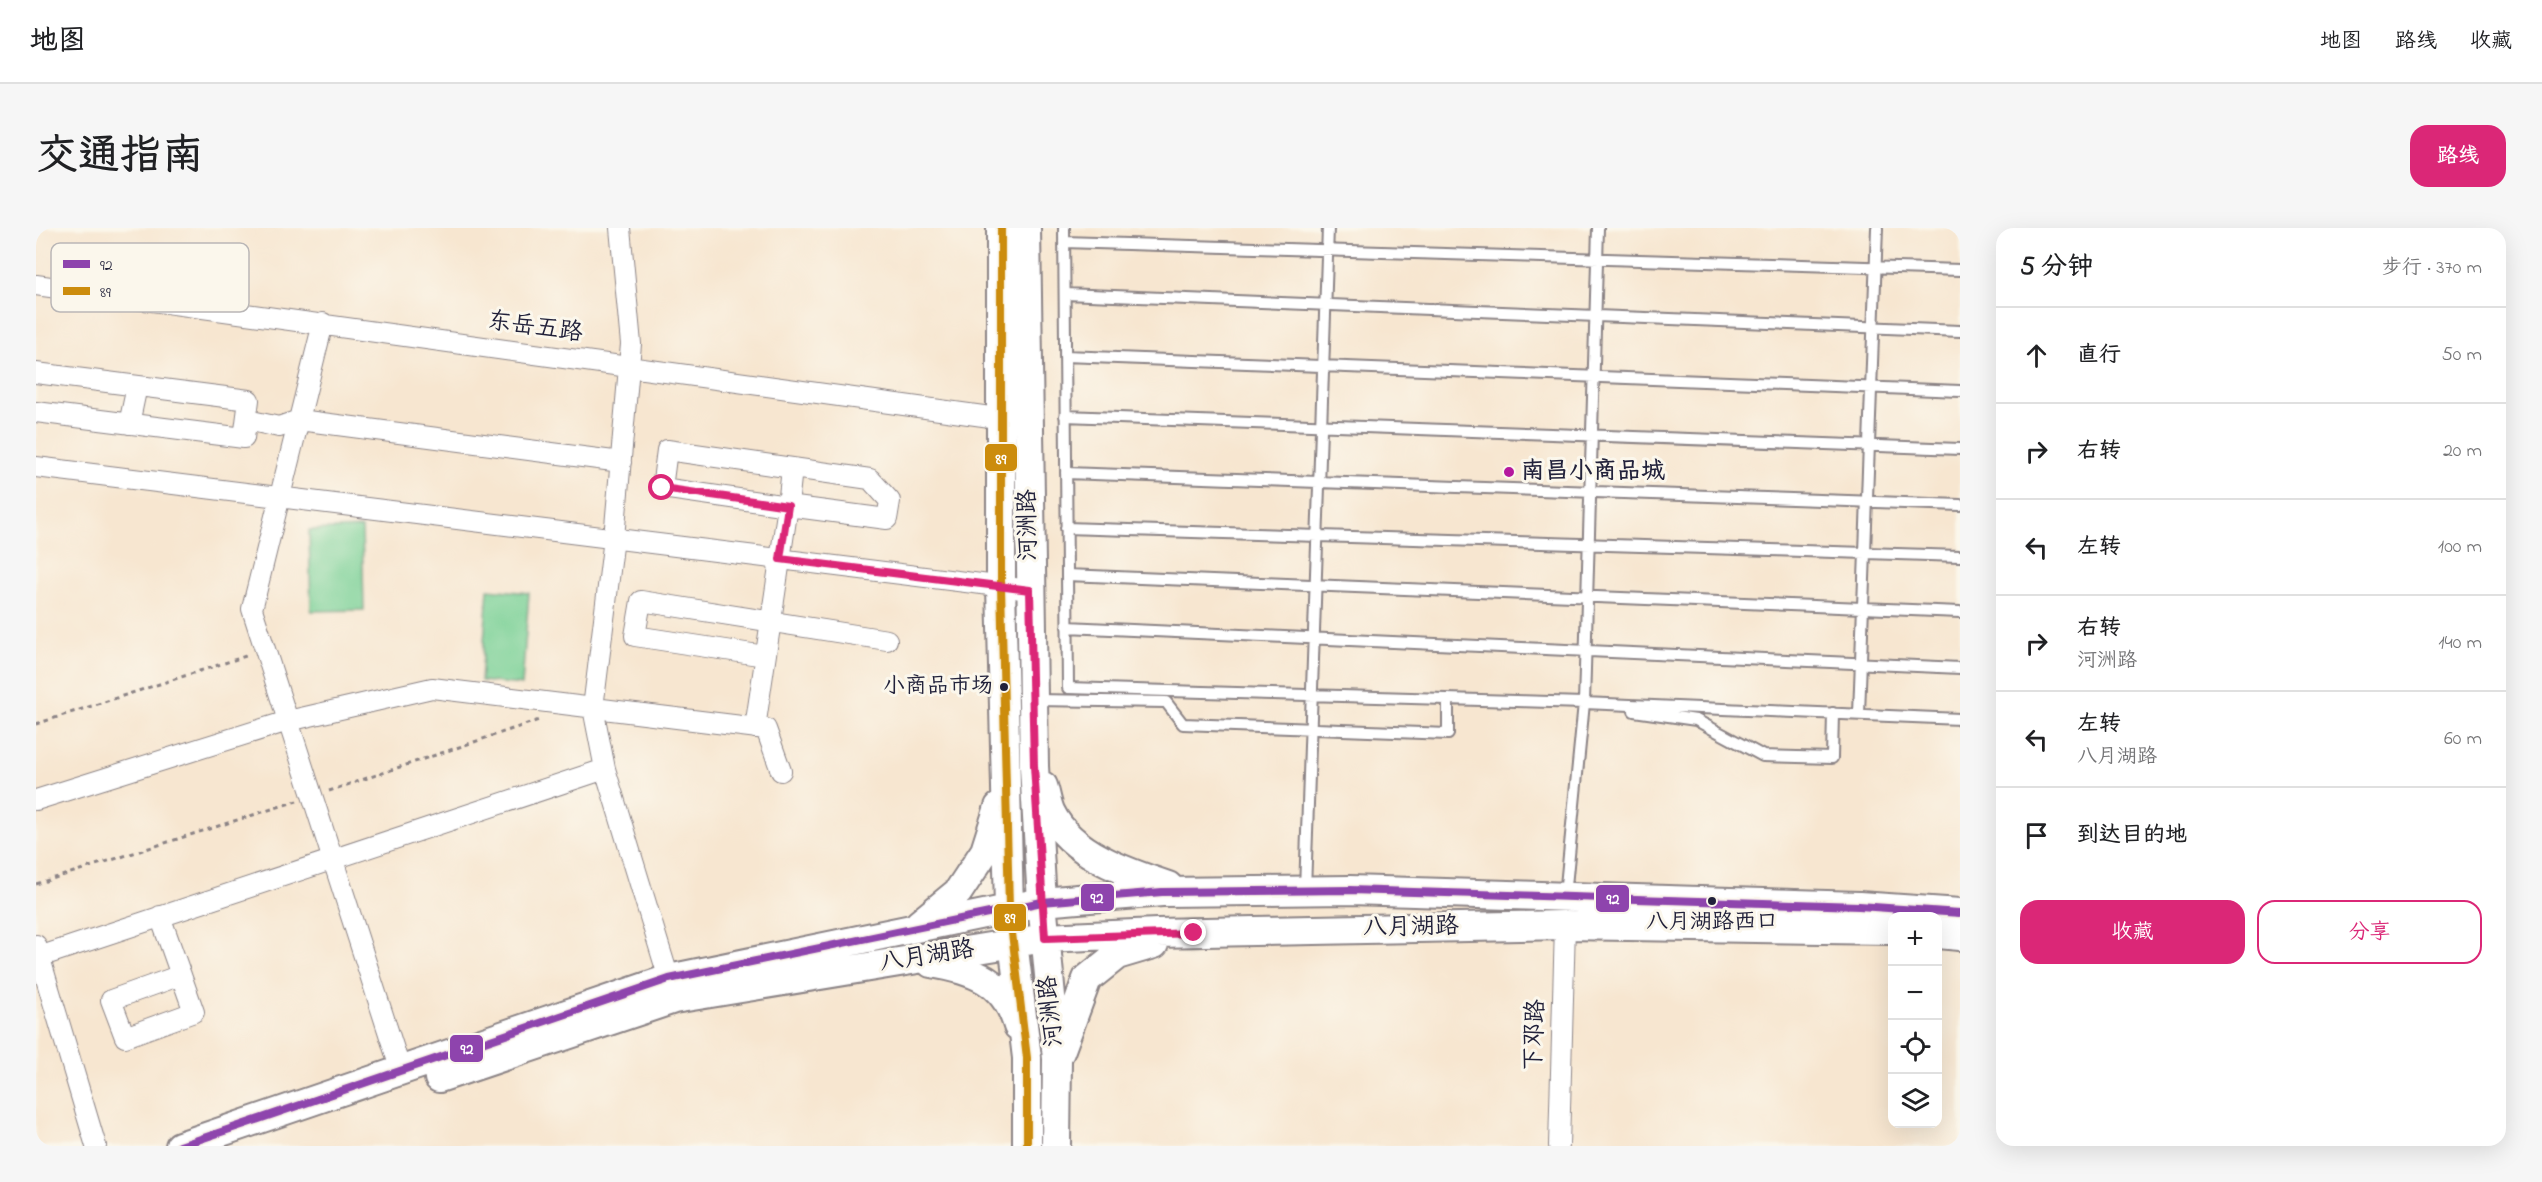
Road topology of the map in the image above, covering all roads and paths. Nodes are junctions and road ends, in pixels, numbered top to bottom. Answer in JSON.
{"nodes":[{"id":1,"x":620,"y":228,"type":"edge"},
{"id":2,"x":1001,"y":228,"type":"edge"},
{"id":3,"x":1026,"y":228,"type":"edge"},
{"id":4,"x":1064,"y":228,"type":"edge"},
{"id":5,"x":1328,"y":228,"type":"edge"},
{"id":6,"x":1598,"y":228,"type":"edge"},
{"id":7,"x":1877,"y":228,"type":"edge"},
{"id":8,"x":1065,"y":242,"type":"junction"},
{"id":9,"x":1327,"y":250,"type":"junction"},
{"id":10,"x":1597,"y":259,"type":"junction"},
{"id":11,"x":1875,"y":267,"type":"junction"},
{"id":12,"x":1960,"y":270,"type":"edge"},
{"id":13,"x":36,"y":285,"type":"edge"},
{"id":14,"x":51,"y":287,"type":"edge"},
{"id":15,"x":1065,"y":294,"type":"junction"},
{"id":16,"x":1325,"y":305,"type":"junction"},
{"id":17,"x":240,"y":312,"type":"edge"},
{"id":18,"x":1595,"y":316,"type":"junction"},
{"id":19,"x":323,"y":323,"type":"junction"},
{"id":20,"x":1873,"y":328,"type":"junction"},
{"id":21,"x":1960,"y":331,"type":"edge"},
{"id":22,"x":1065,"y":356,"type":"junction"},
{"id":23,"x":629,"y":366,"type":"junction"},
{"id":24,"x":1323,"y":366,"type":"junction"},
{"id":25,"x":36,"y":374,"type":"edge"},
{"id":26,"x":1594,"y":377,"type":"junction"},
{"id":27,"x":137,"y":386,"type":"junction"},
{"id":28,"x":1871,"y":388,"type":"junction"},
{"id":29,"x":1960,"y":391,"type":"edge"},
{"id":30,"x":36,"y":412,"type":"edge"},
{"id":31,"x":1065,"y":416,"type":"junction"},
{"id":32,"x":247,"y":420,"type":"junction"},
{"id":33,"x":299,"y":420,"type":"junction"},
{"id":34,"x":1013,"y":421,"type":"junction"},
{"id":35,"x":129,"y":424,"type":"junction"},
{"id":36,"x":1321,"y":425,"type":"junction"},
{"id":37,"x":1592,"y":435,"type":"junction"},
{"id":38,"x":1869,"y":445,"type":"junction"},
{"id":39,"x":1960,"y":449,"type":"edge"},
{"id":40,"x":621,"y":462,"type":"junction"},
{"id":41,"x":36,"y":467,"type":"edge"},
{"id":42,"x":792,"y":468,"type":"junction"},
{"id":43,"x":1066,"y":473,"type":"junction"},
{"id":44,"x":1319,"y":482,"type":"junction"},
{"id":45,"x":1590,"y":492,"type":"junction"},
{"id":46,"x":279,"y":497,"type":"junction"},
{"id":47,"x":1867,"y":502,"type":"junction"},
{"id":48,"x":1960,"y":505,"type":"edge"},
{"id":49,"x":788,"y":506,"type":"junction"},
{"id":50,"x":1066,"y":528,"type":"junction"},
{"id":51,"x":1317,"y":536,"type":"junction"},
{"id":52,"x":614,"y":538,"type":"junction"},
{"id":53,"x":1588,"y":544,"type":"junction"},
{"id":54,"x":1865,"y":553,"type":"junction"},
{"id":55,"x":1960,"y":556,"type":"edge"},
{"id":56,"x":780,"y":559,"type":"junction"},
{"id":57,"x":1066,"y":575,"type":"junction"},
{"id":58,"x":1316,"y":585,"type":"junction"},
{"id":59,"x":1000,"y":586,"type":"junction"},
{"id":60,"x":1030,"y":590,"type":"junction"},
{"id":61,"x":1587,"y":596,"type":"junction"},
{"id":62,"x":1863,"y":608,"type":"junction"},
{"id":63,"x":1960,"y":612,"type":"edge"},
{"id":64,"x":770,"y":621,"type":"junction"},
{"id":65,"x":1067,"y":627,"type":"junction"},
{"id":66,"x":887,"y":639,"type":"dead end"},
{"id":67,"x":1314,"y":639,"type":"junction"},
{"id":68,"x":265,"y":650,"type":"junction"},
{"id":69,"x":1585,"y":651,"type":"junction"},
{"id":70,"x":765,"y":656,"type":"junction"},
{"id":71,"x":1861,"y":663,"type":"junction"},
{"id":72,"x":1960,"y":668,"type":"edge"},
{"id":73,"x":1312,"y":695,"type":"junction"},
{"id":74,"x":1448,"y":699,"type":"junction"},
{"id":75,"x":1033,"y":700,"type":"junction"},
{"id":76,"x":1584,"y":703,"type":"junction"},
{"id":77,"x":592,"y":708,"type":"junction"},
{"id":78,"x":1833,"y":713,"type":"junction"},
{"id":79,"x":1859,"y":714,"type":"junction"},
{"id":80,"x":1960,"y":719,"type":"edge"},
{"id":81,"x":288,"y":721,"type":"junction"},
{"id":82,"x":36,"y":724,"type":"edge"},
{"id":83,"x":755,"y":728,"type":"junction"},
{"id":84,"x":1311,"y":728,"type":"junction"},
{"id":85,"x":1034,"y":754,"type":"junction"},
{"id":86,"x":605,"y":769,"type":"junction"},
{"id":87,"x":782,"y":771,"type":"dead end"},
{"id":88,"x":1005,"y":774,"type":"junction"},
{"id":89,"x":36,"y":800,"type":"edge"},
{"id":90,"x":333,"y":859,"type":"junction"},
{"id":91,"x":1305,"y":890,"type":"junction"},
{"id":92,"x":1184,"y":892,"type":"junction"},
{"id":93,"x":1042,"y":902,"type":"junction"},
{"id":94,"x":1009,"y":908,"type":"junction"},
{"id":95,"x":1565,"y":911,"type":"junction"},
{"id":96,"x":1960,"y":913,"type":"edge"},
{"id":97,"x":160,"y":916,"type":"junction"},
{"id":98,"x":915,"y":928,"type":"junction"},
{"id":99,"x":1888,"y":930,"type":"edge"},
{"id":100,"x":1194,"y":933,"type":"junction"},
{"id":101,"x":1942,"y":934,"type":"edge"},
{"id":102,"x":1960,"y":936,"type":"edge"},
{"id":103,"x":1045,"y":938,"type":"junction"},
{"id":104,"x":1013,"y":943,"type":"junction"},
{"id":105,"x":37,"y":953,"type":"edge"},
{"id":106,"x":908,"y":960,"type":"junction"},
{"id":107,"x":181,"y":975,"type":"dead end"},
{"id":108,"x":669,"y":979,"type":"junction"},
{"id":109,"x":1027,"y":1058,"type":"junction"},
{"id":110,"x":1057,"y":1059,"type":"junction"},
{"id":111,"x":401,"y":1071,"type":"junction"},
{"id":112,"x":96,"y":1146,"type":"edge"},
{"id":113,"x":180,"y":1146,"type":"edge"},
{"id":114,"x":238,"y":1146,"type":"edge"},
{"id":115,"x":1026,"y":1146,"type":"edge"},
{"id":116,"x":1056,"y":1146,"type":"edge"},
{"id":117,"x":1559,"y":1146,"type":"edge"}],
"edges":[{"from":1,"to":23,"type":"street"},
{"from":2,"to":34,"type":"main road"},
{"from":3,"to":34,"type":"main road","name":"河洲路"},
{"from":4,"to":8,"type":"lane"},
{"from":5,"to":9,"type":"lane"},
{"from":6,"to":10,"type":"lane"},
{"from":7,"to":11,"type":"lane"},
{"from":8,"to":9,"type":"lane"},
{"from":8,"to":15,"type":"lane"},
{"from":9,"to":10,"type":"lane"},
{"from":9,"to":16,"type":"lane"},
{"from":10,"to":11,"type":"lane"},
{"from":10,"to":18,"type":"lane"},
{"from":11,"to":12,"type":"lane"},
{"from":11,"to":20,"type":"lane"},
{"from":13,"to":14,"type":"street","name":"东岳五路"},
{"from":15,"to":16,"type":"lane"},
{"from":15,"to":22,"type":"lane"},
{"from":16,"to":18,"type":"lane"},
{"from":16,"to":24,"type":"lane"},
{"from":17,"to":19,"type":"street","name":"东岳五路"},
{"from":18,"to":20,"type":"lane"},
{"from":18,"to":26,"type":"lane"},
{"from":19,"to":23,"type":"street","name":"东岳五路"},
{"from":19,"to":33,"type":"street"},
{"from":20,"to":21,"type":"lane"},
{"from":20,"to":28,"type":"lane"},
{"from":22,"to":24,"type":"lane"},
{"from":22,"to":31,"type":"lane"},
{"from":23,"to":34,"type":"street","name":"东岳五路"},
{"from":23,"to":40,"type":"street"},
{"from":24,"to":26,"type":"lane"},
{"from":24,"to":36,"type":"lane"},
{"from":25,"to":27,"type":"street"},
{"from":26,"to":28,"type":"lane"},
{"from":26,"to":37,"type":"lane"},
{"from":27,"to":32,"type":"street"},
{"from":27,"to":35,"type":"street"},
{"from":28,"to":29,"type":"lane"},
{"from":28,"to":38,"type":"lane"},
{"from":30,"to":35,"type":"street"},
{"from":31,"to":36,"type":"lane"},
{"from":31,"to":43,"type":"lane"},
{"from":32,"to":33,"type":"street"},
{"from":32,"to":35,"type":"street"},
{"from":33,"to":40,"type":"street"},
{"from":33,"to":46,"type":"street"},
{"from":34,"to":59,"type":"main road"},
{"from":34,"to":60,"type":"main road","name":"河洲路"},
{"from":36,"to":37,"type":"lane"},
{"from":36,"to":44,"type":"lane"},
{"from":37,"to":38,"type":"lane"},
{"from":37,"to":45,"type":"lane"},
{"from":38,"to":39,"type":"lane"},
{"from":38,"to":47,"type":"lane"},
{"from":40,"to":52,"type":"street"},
{"from":41,"to":46,"type":"street"},
{"from":42,"to":49,"type":"street"},
{"from":42,"to":49,"type":"street"},
{"from":42,"to":49,"type":"street"},
{"from":43,"to":44,"type":"lane"},
{"from":43,"to":50,"type":"lane"},
{"from":44,"to":45,"type":"lane"},
{"from":44,"to":51,"type":"lane"},
{"from":45,"to":47,"type":"lane"},
{"from":45,"to":53,"type":"lane"},
{"from":46,"to":52,"type":"street"},
{"from":46,"to":68,"type":"street"},
{"from":47,"to":48,"type":"lane"},
{"from":47,"to":54,"type":"lane"},
{"from":49,"to":56,"type":"street"},
{"from":50,"to":51,"type":"lane"},
{"from":50,"to":57,"type":"lane"},
{"from":51,"to":53,"type":"lane"},
{"from":51,"to":58,"type":"lane"},
{"from":52,"to":56,"type":"street"},
{"from":52,"to":77,"type":"street"},
{"from":53,"to":54,"type":"lane"},
{"from":53,"to":61,"type":"lane"},
{"from":54,"to":55,"type":"lane"},
{"from":54,"to":62,"type":"lane"},
{"from":56,"to":59,"type":"street"},
{"from":56,"to":64,"type":"street"},
{"from":57,"to":58,"type":"lane"},
{"from":57,"to":65,"type":"lane"},
{"from":58,"to":61,"type":"lane"},
{"from":58,"to":67,"type":"lane"},
{"from":59,"to":60,"type":"street"},
{"from":59,"to":88,"type":"main road"},
{"from":60,"to":75,"type":"main road","name":"河洲路"},
{"from":61,"to":62,"type":"lane"},
{"from":61,"to":69,"type":"lane"},
{"from":62,"to":63,"type":"lane"},
{"from":62,"to":71,"type":"lane"},
{"from":64,"to":66,"type":"street"},
{"from":64,"to":70,"type":"street"},
{"from":64,"to":70,"type":"street"},
{"from":65,"to":67,"type":"lane"},
{"from":65,"to":73,"type":"lane"},
{"from":67,"to":69,"type":"lane"},
{"from":67,"to":73,"type":"lane"},
{"from":68,"to":81,"type":"street"},
{"from":68,"to":82,"type":"path"},
{"from":69,"to":71,"type":"lane"},
{"from":69,"to":76,"type":"lane"},
{"from":70,"to":83,"type":"street"},
{"from":71,"to":72,"type":"lane"},
{"from":71,"to":79,"type":"lane"},
{"from":73,"to":74,"type":"lane"},
{"from":73,"to":84,"type":"lane"},
{"from":74,"to":76,"type":"lane"},
{"from":74,"to":84,"type":"lane"},
{"from":75,"to":84,"type":"lane"},
{"from":75,"to":85,"type":"main road","name":"河洲路"},
{"from":76,"to":78,"type":"lane"},
{"from":76,"to":78,"type":"lane"},
{"from":76,"to":95,"type":"lane"},
{"from":77,"to":81,"type":"street"},
{"from":77,"to":83,"type":"street"},
{"from":77,"to":86,"type":"street"},
{"from":78,"to":79,"type":"lane"},
{"from":79,"to":80,"type":"lane"},
{"from":81,"to":89,"type":"street"},
{"from":81,"to":90,"type":"street"},
{"from":83,"to":87,"type":"street"},
{"from":84,"to":91,"type":"lane"},
{"from":85,"to":92,"type":"main road"},
{"from":85,"to":93,"type":"main road","name":"河洲路"},
{"from":86,"to":90,"type":"street"},
{"from":86,"to":108,"type":"street"},
{"from":88,"to":94,"type":"main road"},
{"from":88,"to":98,"type":"main road"},
{"from":90,"to":97,"type":"street"},
{"from":90,"to":111,"type":"street"},
{"from":91,"to":92,"type":"main road","name":"八月湖路"},
{"from":91,"to":95,"type":"main road","name":"八月湖路"},
{"from":92,"to":93,"type":"main road","name":"八月湖路"},
{"from":93,"to":94,"type":"main road","name":"八月湖路"},
{"from":93,"to":103,"type":"main road","name":"河洲路"},
{"from":94,"to":98,"type":"main road","name":"八月湖路"},
{"from":94,"to":104,"type":"main road"},
{"from":95,"to":96,"type":"main road","name":"八月湖路"},
{"from":95,"to":99,"type":"main road","name":"八月湖路"},
{"from":95,"to":100,"type":"main road","name":"八月湖路"},
{"from":95,"to":117,"type":"street","name":"下邓路"},
{"from":97,"to":105,"type":"street"},
{"from":97,"to":107,"type":"street"},
{"from":98,"to":108,"type":"main road","name":"八月湖路"},
{"from":100,"to":103,"type":"main road","name":"八月湖路"},
{"from":100,"to":110,"type":"main road"},
{"from":101,"to":102,"type":"main road"},
{"from":103,"to":104,"type":"main road","name":"八月湖路"},
{"from":103,"to":110,"type":"main road","name":"河洲路"},
{"from":104,"to":106,"type":"main road","name":"八月湖路"},
{"from":104,"to":109,"type":"main road"},
{"from":105,"to":112,"type":"street"},
{"from":106,"to":109,"type":"main road"},
{"from":106,"to":114,"type":"main road","name":"八月湖路"},
{"from":108,"to":111,"type":"main road","name":"八月湖路"},
{"from":109,"to":115,"type":"main road"},
{"from":110,"to":116,"type":"main road","name":"河洲路"},
{"from":111,"to":113,"type":"main road","name":"八月湖路"}]}
